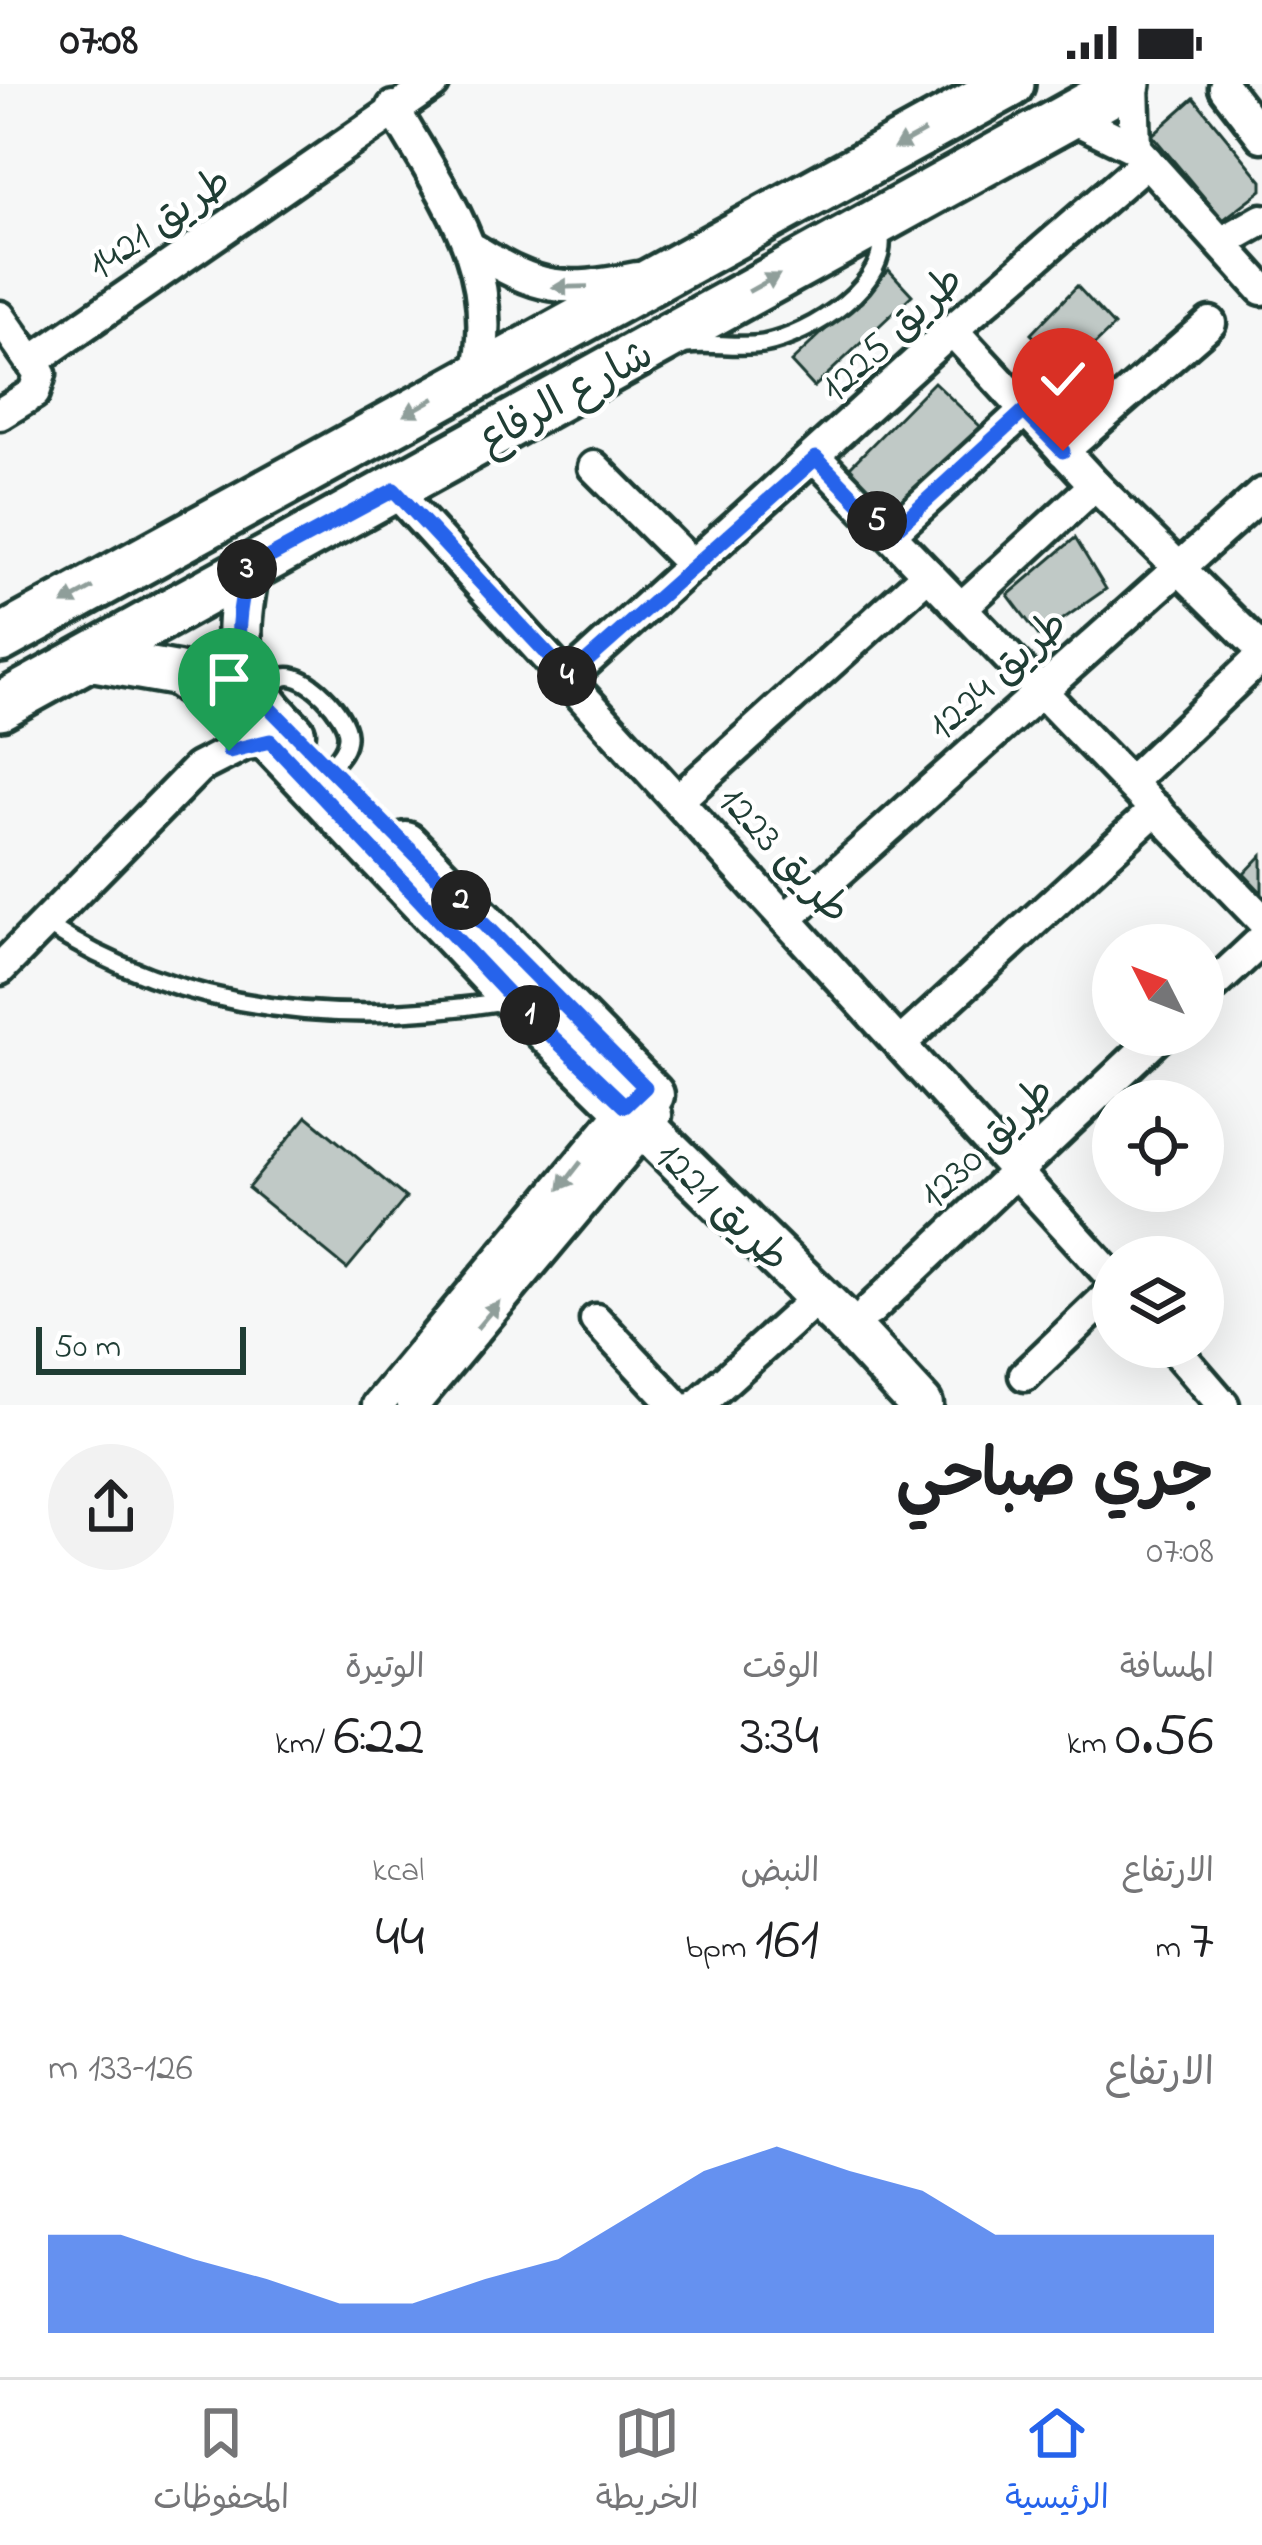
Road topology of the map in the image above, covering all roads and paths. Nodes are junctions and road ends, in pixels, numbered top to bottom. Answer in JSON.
{"nodes":[{"id":1,"x":433,"y":84,"type":"edge"},
{"id":2,"x":1011,"y":84,"type":"edge"},
{"id":3,"x":1130,"y":84,"type":"edge"},
{"id":4,"x":1225,"y":88,"type":"dead end"},
{"id":5,"x":393,"y":107,"type":"junction"},
{"id":6,"x":1070,"y":116,"type":"junction"},
{"id":7,"x":1262,"y":136,"type":"edge"},
{"id":8,"x":1141,"y":154,"type":"junction"},
{"id":9,"x":1262,"y":220,"type":"edge"},
{"id":10,"x":1223,"y":242,"type":"junction"},
{"id":11,"x":475,"y":250,"type":"junction"},
{"id":12,"x":672,"y":270,"type":"junction"},
{"id":13,"x":1262,"y":289,"type":"edge"},
{"id":14,"x":0,"y":317,"type":"edge"},
{"id":15,"x":1210,"y":322,"type":"dead end"},
{"id":16,"x":952,"y":330,"type":"junction"},
{"id":17,"x":34,"y":360,"type":"junction"},
{"id":18,"x":478,"y":374,"type":"junction"},
{"id":19,"x":1024,"y":411,"type":"junction"},
{"id":20,"x":0,"y":414,"type":"edge"},
{"id":21,"x":1063,"y":451,"type":"junction"},
{"id":22,"x":816,"y":458,"type":"junction"},
{"id":23,"x":594,"y":467,"type":"dead end"},
{"id":24,"x":1095,"y":484,"type":"junction"},
{"id":25,"x":394,"y":490,"type":"junction"},
{"id":26,"x":1262,"y":494,"type":"edge"},
{"id":27,"x":890,"y":534,"type":"junction"},
{"id":28,"x":693,"y":566,"type":"junction"},
{"id":29,"x":1179,"y":566,"type":"junction"},
{"id":30,"x":247,"y":569,"type":"junction"},
{"id":31,"x":928,"y":574,"type":"junction"},
{"id":32,"x":961,"y":608,"type":"junction"},
{"id":33,"x":0,"y":639,"type":"edge"},
{"id":34,"x":1262,"y":653,"type":"edge"},
{"id":35,"x":86,"y":658,"type":"junction"},
{"id":36,"x":569,"y":677,"type":"junction"},
{"id":37,"x":201,"y":686,"type":"junction"},
{"id":38,"x":1037,"y":692,"type":"junction"},
{"id":39,"x":0,"y":706,"type":"edge"},
{"id":40,"x":270,"y":741,"type":"junction"},
{"id":41,"x":198,"y":768,"type":"junction"},
{"id":42,"x":1130,"y":782,"type":"junction"},
{"id":43,"x":679,"y":799,"type":"junction"},
{"id":44,"x":1156,"y":809,"type":"junction"},
{"id":45,"x":788,"y":916,"type":"junction"},
{"id":46,"x":1262,"y":920,"type":"edge"},
{"id":47,"x":41,"y":921,"type":"junction"},
{"id":48,"x":1262,"y":940,"type":"edge"},
{"id":49,"x":0,"y":969,"type":"edge"},
{"id":50,"x":1224,"y":975,"type":"edge"},
{"id":51,"x":514,"y":1000,"type":"junction"},
{"id":52,"x":902,"y":1042,"type":"junction"},
{"id":53,"x":1137,"y":1056,"type":"edge"},
{"id":54,"x":645,"y":1107,"type":"junction"},
{"id":55,"x":1015,"y":1170,"type":"junction"},
{"id":56,"x":1092,"y":1255,"type":"edge"},
{"id":57,"x":818,"y":1297,"type":"junction"},
{"id":58,"x":870,"y":1310,"type":"junction"},
{"id":59,"x":1092,"y":1311,"type":"edge"},
{"id":60,"x":596,"y":1320,"type":"dead end"},
{"id":61,"x":1191,"y":1368,"type":"edge"},
{"id":62,"x":1025,"y":1375,"type":"dead end"},
{"id":63,"x":713,"y":1400,"type":"edge"},
{"id":64,"x":378,"y":1405,"type":"edge"},
{"id":65,"x":413,"y":1405,"type":"edge"},
{"id":66,"x":676,"y":1405,"type":"edge"},
{"id":67,"x":921,"y":1405,"type":"edge"},
{"id":68,"x":955,"y":1405,"type":"edge"},
{"id":69,"x":1222,"y":1405,"type":"edge"}],
"edges":[{"from":1,"to":5,"type":"street","name":"طريق 1421"},
{"from":2,"to":12,"type":"main road","name":"شارع الرفاع","one_way":true},
{"from":3,"to":6,"type":"main road","name":"شارع الرفاع"},
{"from":3,"to":8,"type":"street"},
{"from":4,"to":7,"type":"street"},
{"from":5,"to":11,"type":"street"},
{"from":5,"to":17,"type":"street","name":"طريق 1421"},
{"from":6,"to":8,"type":"street"},
{"from":25,"to":6,"type":"main road","name":"شارع الرفاع","one_way":true},
{"from":8,"to":10,"type":"street"},
{"from":8,"to":16,"type":"street","name":"طريق 1225"},
{"from":9,"to":10,"type":"street"},
{"from":10,"to":13,"type":"street"},
{"from":12,"to":11,"type":"street","one_way":true},
{"from":11,"to":18,"type":"street"},
{"from":12,"to":18,"type":"main road","name":"شارع الرفاع"},
{"from":14,"to":17,"type":"street"},
{"from":15,"to":21,"type":"street"},
{"from":16,"to":19,"type":"street"},
{"from":16,"to":22,"type":"street","name":"طريق 1225"},
{"from":17,"to":20,"type":"street"},
{"from":18,"to":33,"type":"main road","name":"شارع الرفاع","one_way":true},
{"from":19,"to":21,"type":"street"},
{"from":19,"to":27,"type":"street"},
{"from":21,"to":24,"type":"street"},
{"from":22,"to":27,"type":"street"},
{"from":22,"to":28,"type":"street","name":"طريق 1225"},
{"from":23,"to":28,"type":"street"},
{"from":24,"to":29,"type":"street"},
{"from":24,"to":32,"type":"street"},
{"from":25,"to":30,"type":"main road","name":"شارع الرفاع"},
{"from":25,"to":36,"type":"street","name":"طريق 1223"},
{"from":26,"to":29,"type":"street","name":"طريق 1224"},
{"from":27,"to":31,"type":"street"},
{"from":28,"to":36,"type":"street","name":"طريق 1225"},
{"from":29,"to":34,"type":"street"},
{"from":29,"to":38,"type":"street","name":"طريق 1224"},
{"from":30,"to":35,"type":"main road","name":"شارع الرفاع"},
{"from":30,"to":54,"type":"street","name":"طريق 1221"},
{"from":31,"to":32,"type":"street"},
{"from":31,"to":43,"type":"street"},
{"from":32,"to":38,"type":"street"},
{"from":34,"to":42,"type":"street"},
{"from":35,"to":37,"type":"street","name":"طريق 1221"},
{"from":35,"to":39,"type":"main road","name":"شارع الرفاع"},
{"from":36,"to":43,"type":"street","name":"طريق 1223"},
{"from":37,"to":40,"type":"street","name":"طريق 1221"},
{"from":37,"to":41,"type":"street"},
{"from":38,"to":42,"type":"street"},
{"from":38,"to":45,"type":"street","name":"طريق 1224"},
{"from":40,"to":41,"type":"street"},
{"from":40,"to":51,"type":"street","name":"طريق 1221"},
{"from":41,"to":47,"type":"street"},
{"from":42,"to":44,"type":"street"},
{"from":43,"to":45,"type":"street","name":"طريق 1223"},
{"from":44,"to":46,"type":"street"},
{"from":44,"to":52,"type":"street"},
{"from":45,"to":52,"type":"street","name":"طريق 1223"},
{"from":47,"to":49,"type":"street"},
{"from":47,"to":51,"type":"lane"},
{"from":48,"to":50,"type":"street"},
{"from":51,"to":54,"type":"street","name":"طريق 1221"},
{"from":52,"to":55,"type":"street","name":"طريق 1223"},
{"from":53,"to":55,"type":"street","name":"طريق 1230"},
{"from":54,"to":57,"type":"street","name":"طريق 1221"},
{"from":54,"to":58,"type":"street","name":"طريق 1221"},
{"from":54,"to":64,"type":"street","one_way":true},
{"from":65,"to":54,"type":"street","one_way":true},
{"from":55,"to":56,"type":"street","name":"طريق 1223"},
{"from":55,"to":58,"type":"street","name":"طريق 1230"},
{"from":57,"to":63,"type":"street"},
{"from":57,"to":67,"type":"street","name":"طريق 1221"},
{"from":58,"to":68,"type":"street","name":"طريق 1221"},
{"from":59,"to":62,"type":"street"},
{"from":60,"to":66,"type":"street"},
{"from":61,"to":69,"type":"street"}]}
